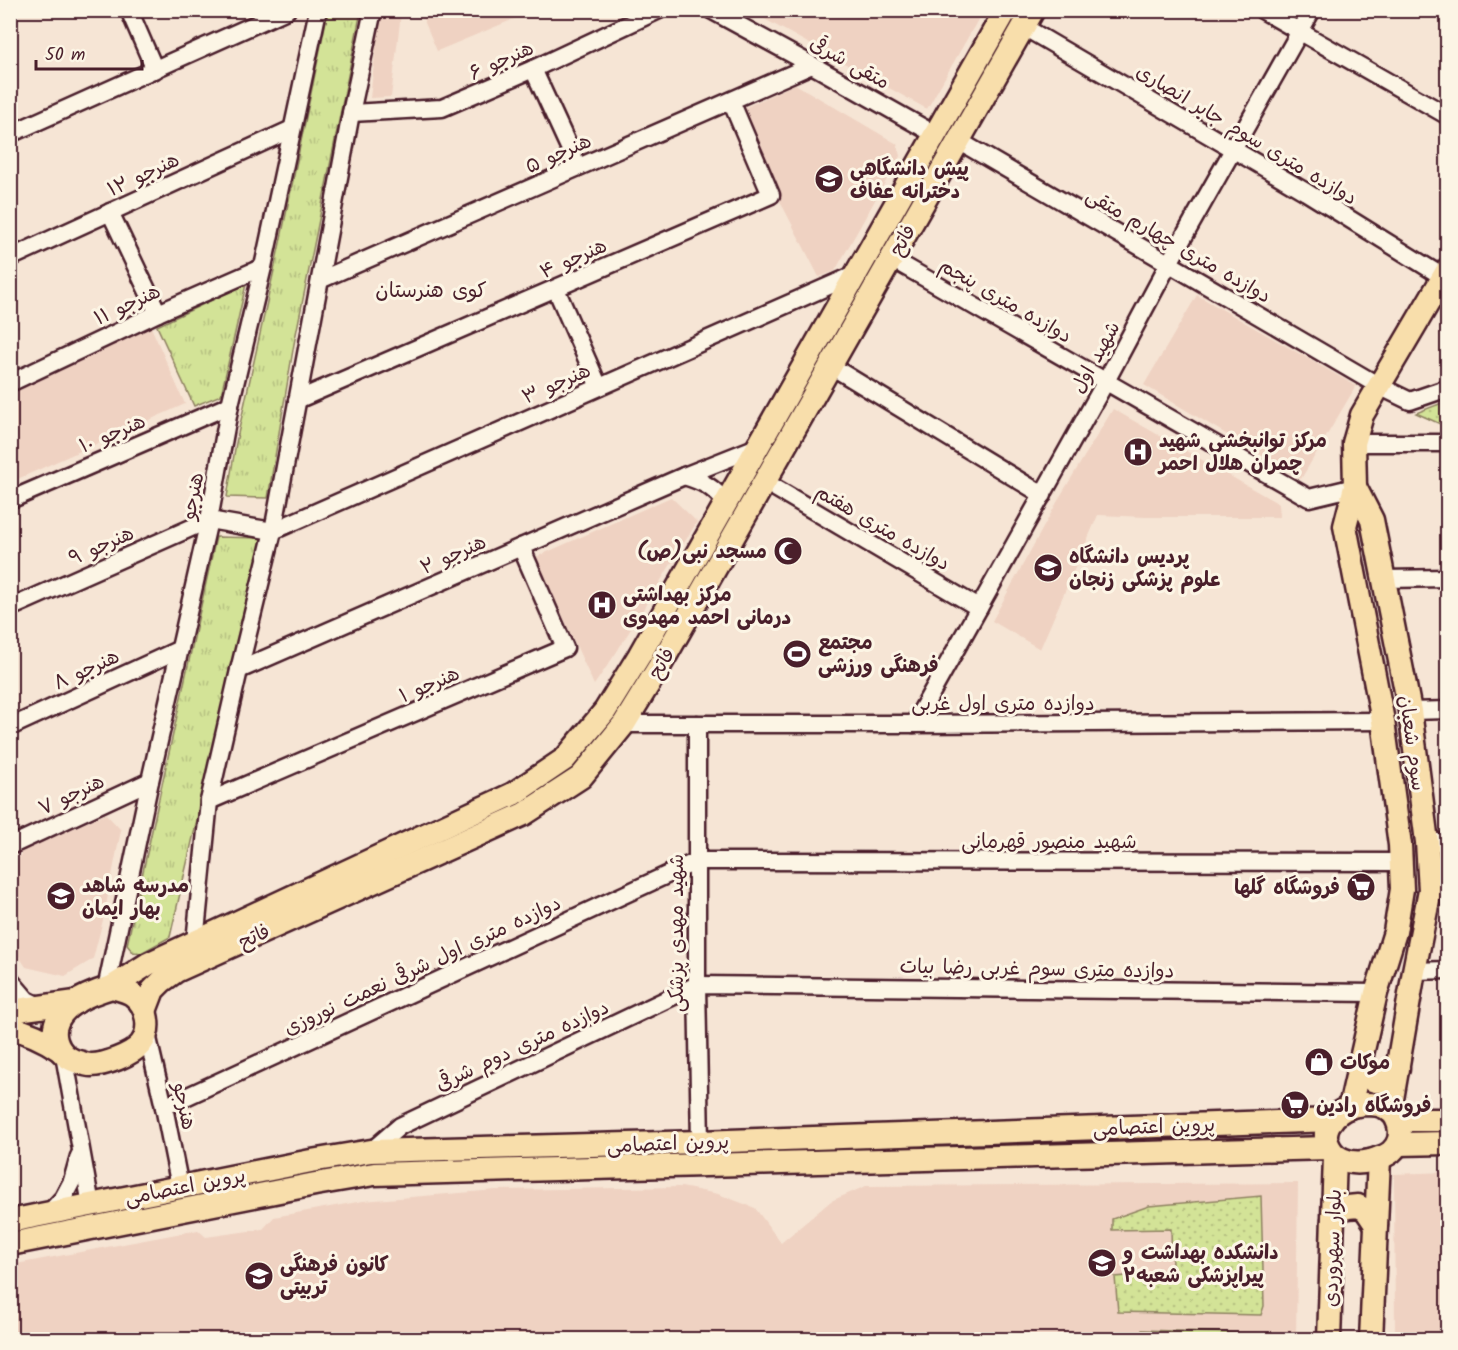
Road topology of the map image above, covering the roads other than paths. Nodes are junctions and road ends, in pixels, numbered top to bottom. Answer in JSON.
{"nodes":[{"id":1,"x":129,"y":10,"type":"edge"},
{"id":2,"x":286,"y":10,"type":"edge"},
{"id":3,"x":318,"y":10,"type":"edge"},
{"id":4,"x":373,"y":10,"type":"edge"},
{"id":5,"x":659,"y":10,"type":"edge"},
{"id":6,"x":711,"y":10,"type":"edge"},
{"id":7,"x":1006,"y":10,"type":"edge"},
{"id":8,"x":1262,"y":10,"type":"edge"},
{"id":9,"x":1312,"y":10,"type":"edge"},
{"id":10,"x":1028,"y":19,"type":"edge"},
{"id":11,"x":1300,"y":32,"type":"junction"},
{"id":12,"x":812,"y":65,"type":"junction"},
{"id":13,"x":533,"y":69,"type":"junction"},
{"id":14,"x":154,"y":70,"type":"junction"},
{"id":15,"x":731,"y":101,"type":"junction"},
{"id":16,"x":351,"y":113,"type":"junction"},
{"id":17,"x":1448,"y":116,"type":"edge"},
{"id":18,"x":292,"y":129,"type":"junction"},
{"id":19,"x":10,"y":134,"type":"edge"},
{"id":20,"x":936,"y":135,"type":"junction"},
{"id":21,"x":959,"y":141,"type":"junction"},
{"id":22,"x":1234,"y":149,"type":"junction"},
{"id":23,"x":578,"y":167,"type":"junction"},
{"id":24,"x":110,"y":212,"type":"junction"},
{"id":25,"x":10,"y":258,"type":"edge"},
{"id":26,"x":892,"y":259,"type":"junction"},
{"id":27,"x":1169,"y":264,"type":"junction"},
{"id":28,"x":263,"y":267,"type":"junction"},
{"id":29,"x":856,"y":274,"type":"junction"},
{"id":30,"x":1446,"y":275,"type":"edge"},
{"id":31,"x":320,"y":280,"type":"junction"},
{"id":32,"x":556,"y":289,"type":"junction"},
{"id":33,"x":158,"y":313,"type":"junction"},
{"id":34,"x":831,"y":366,"type":"junction"},
{"id":35,"x":1106,"y":381,"type":"junction"},
{"id":36,"x":10,"y":382,"type":"edge"},
{"id":37,"x":1379,"y":386,"type":"junction"},
{"id":38,"x":599,"y":387,"type":"junction"},
{"id":39,"x":1448,"y":388,"type":"edge"},
{"id":40,"x":297,"y":400,"type":"junction"},
{"id":41,"x":230,"y":405,"type":"junction"},
{"id":42,"x":1448,"y":443,"type":"edge"},
{"id":43,"x":1354,"y":444,"type":"junction"},
{"id":44,"x":758,"y":447,"type":"junction"},
{"id":45,"x":684,"y":476,"type":"junction"},
{"id":46,"x":765,"y":482,"type":"junction"},
{"id":47,"x":1355,"y":487,"type":"junction"},
{"id":48,"x":1043,"y":495,"type":"junction"},
{"id":49,"x":10,"y":500,"type":"edge"},
{"id":50,"x":726,"y":503,"type":"junction"},
{"id":51,"x":209,"y":520,"type":"junction"},
{"id":52,"x":273,"y":531,"type":"junction"},
{"id":53,"x":521,"y":547,"type":"junction"},
{"id":54,"x":1448,"y":578,"type":"edge"},
{"id":55,"x":1384,"y":579,"type":"junction"},
{"id":56,"x":10,"y":608,"type":"edge"},
{"id":57,"x":979,"y":608,"type":"junction"},
{"id":58,"x":180,"y":649,"type":"junction"},
{"id":59,"x":239,"y":670,"type":"junction"},
{"id":60,"x":1448,"y":710,"type":"edge"},
{"id":61,"x":1410,"y":711,"type":"junction"},
{"id":62,"x":1383,"y":721,"type":"junction"},
{"id":63,"x":624,"y":724,"type":"junction"},
{"id":64,"x":697,"y":724,"type":"junction"},
{"id":65,"x":914,"y":724,"type":"junction"},
{"id":66,"x":10,"y":727,"type":"edge"},
{"id":67,"x":565,"y":759,"type":"junction"},
{"id":68,"x":581,"y":777,"type":"junction"},
{"id":69,"x":150,"y":781,"type":"junction"},
{"id":70,"x":209,"y":801,"type":"junction"},
{"id":71,"x":1437,"y":842,"type":"edge"},
{"id":72,"x":10,"y":846,"type":"edge"},
{"id":73,"x":697,"y":861,"type":"junction"},
{"id":74,"x":1401,"y":862,"type":"junction"},
{"id":75,"x":199,"y":950,"type":"junction"},
{"id":76,"x":1448,"y":970,"type":"edge"},
{"id":77,"x":1414,"y":971,"type":"junction"},
{"id":78,"x":10,"y":980,"type":"edge"},
{"id":79,"x":697,"y":985,"type":"junction"},
{"id":80,"x":109,"y":988,"type":"junction"},
{"id":81,"x":1376,"y":993,"type":"junction"},
{"id":82,"x":76,"y":1002,"type":"junction"},
{"id":83,"x":41,"y":1007,"type":"junction"},
{"id":84,"x":10,"y":1011,"type":"edge"},
{"id":85,"x":145,"y":1011,"type":"junction"},
{"id":86,"x":10,"y":1028,"type":"edge"},
{"id":87,"x":147,"y":1034,"type":"junction"},
{"id":88,"x":62,"y":1053,"type":"junction"},
{"id":89,"x":1359,"y":1066,"type":"junction"},
{"id":90,"x":1398,"y":1069,"type":"junction"},
{"id":91,"x":164,"y":1107,"type":"junction"},
{"id":92,"x":1350,"y":1107,"type":"junction"},
{"id":93,"x":1394,"y":1115,"type":"junction"},
{"id":94,"x":1332,"y":1120,"type":"junction"},
{"id":95,"x":1448,"y":1120,"type":"edge"},
{"id":96,"x":700,"y":1142,"type":"junction"},
{"id":97,"x":1448,"y":1143,"type":"edge"},
{"id":98,"x":1398,"y":1144,"type":"junction"},
{"id":99,"x":81,"y":1149,"type":"junction"},
{"id":100,"x":371,"y":1151,"type":"junction"},
{"id":101,"x":1332,"y":1152,"type":"junction"},
{"id":102,"x":1379,"y":1158,"type":"junction"},
{"id":103,"x":180,"y":1187,"type":"junction"},
{"id":104,"x":91,"y":1205,"type":"junction"},
{"id":105,"x":185,"y":1210,"type":"junction"},
{"id":106,"x":49,"y":1213,"type":"junction"},
{"id":107,"x":1333,"y":1220,"type":"junction"},
{"id":108,"x":10,"y":1221,"type":"edge"},
{"id":109,"x":1376,"y":1225,"type":"junction"},
{"id":110,"x":96,"y":1228,"type":"junction"},
{"id":111,"x":10,"y":1244,"type":"edge"},
{"id":112,"x":1329,"y":1340,"type":"edge"},
{"id":113,"x":1371,"y":1340,"type":"edge"}],
"edges":[{"from":1,"to":14,"type":"street"},
{"from":2,"to":14,"type":"street"},
{"from":3,"to":18,"type":"street","name":"هنرجو"},
{"from":4,"to":16,"type":"street"},
{"from":5,"to":13,"type":"street","name":"هنرجو ۶"},
{"from":6,"to":12,"type":"street","name":"متقی شرقی"},
{"from":7,"to":20,"type":"main road","name":"فاتح"},
{"from":8,"to":11,"type":"street"},
{"from":9,"to":11,"type":"street","name":"شهید اول"},
{"from":10,"to":21,"type":"main road","name":"فاتح"},
{"from":10,"to":22,"type":"street","name":"دوازده متری سوم جابر انصاری"},
{"from":11,"to":17,"type":"street"},
{"from":11,"to":22,"type":"street","name":"شهید اول"},
{"from":12,"to":15,"type":"street","name":"هنرجو ۵"},
{"from":12,"to":20,"type":"street","name":"متقی شرقی"},
{"from":13,"to":16,"type":"street","name":"هنرجو ۶"},
{"from":13,"to":23,"type":"street"},
{"from":14,"to":19,"type":"street"},
{"from":15,"to":23,"type":"street","name":"هنرجو ۵"},
{"from":15,"to":32,"type":"street","name":"هنرجو ۴"},
{"from":16,"to":31,"type":"street"},
{"from":18,"to":24,"type":"street","name":"هنرجو ۱۲"},
{"from":18,"to":28,"type":"street","name":"هنرجو"},
{"from":20,"to":29,"type":"main road","name":"فاتح"},
{"from":21,"to":26,"type":"main road","name":"فاتح"},
{"from":21,"to":27,"type":"street","name":"دوازده متری چهارم متقی"},
{"from":22,"to":27,"type":"street","name":"شهید اول"},
{"from":22,"to":30,"type":"street","name":"دوازده متری سوم جابر انصاری"},
{"from":23,"to":31,"type":"street","name":"هنرجو ۵"},
{"from":24,"to":25,"type":"street","name":"هنرجو ۱۲"},
{"from":24,"to":33,"type":"street"},
{"from":26,"to":34,"type":"main road","name":"فاتح"},
{"from":26,"to":35,"type":"street","name":"دوازده متری پنجم"},
{"from":27,"to":35,"type":"street","name":"شهید اول"},
{"from":27,"to":37,"type":"street","name":"دوازده متری چهارم متقی"},
{"from":28,"to":33,"type":"street","name":"هنرجو ۱۱"},
{"from":28,"to":41,"type":"street","name":"هنرجو"},
{"from":29,"to":38,"type":"street","name":"هنرجو ۳"},
{"from":29,"to":44,"type":"main road","name":"فاتح"},
{"from":30,"to":37,"type":"main road","name":"سوم شعبان"},
{"from":31,"to":40,"type":"street"},
{"from":32,"to":38,"type":"street"},
{"from":32,"to":40,"type":"street","name":"هنرجو ۴"},
{"from":33,"to":36,"type":"street","name":"هنرجو ۱۱"},
{"from":34,"to":46,"type":"main road","name":"فاتح"},
{"from":34,"to":48,"type":"street"},
{"from":35,"to":47,"type":"street","name":"دوازده متری پنجم"},
{"from":35,"to":48,"type":"street","name":"شهید اول"},
{"from":37,"to":39,"type":"street","name":"دوازده متری چهارم متقی"},
{"from":37,"to":43,"type":"main road","name":"سوم شعبان"},
{"from":38,"to":52,"type":"street","name":"هنرجو ۳"},
{"from":40,"to":52,"type":"street"},
{"from":41,"to":49,"type":"street","name":"هنرجو ۱۰"},
{"from":41,"to":51,"type":"street","name":"هنرجو"},
{"from":42,"to":43,"type":"street"},
{"from":43,"to":47,"type":"main road","name":"سوم شعبان"},
{"from":44,"to":45,"type":"street","name":"هنرجو ۲"},
{"from":44,"to":50,"type":"main road","name":"فاتح"},
{"from":45,"to":50,"type":"street"},
{"from":45,"to":53,"type":"street","name":"هنرجو ۲"},
{"from":46,"to":57,"type":"street","name":"دوازده متری هفتم"},
{"from":46,"to":63,"type":"main road","name":"فاتح"},
{"from":47,"to":55,"type":"main road","name":"سوم شعبان"},
{"from":47,"to":62,"type":"main road","name":"سوم شعبان"},
{"from":48,"to":57,"type":"street","name":"شهید اول"},
{"from":50,"to":67,"type":"main road","name":"فاتح"},
{"from":51,"to":52,"type":"street"},
{"from":51,"to":56,"type":"street","name":"هنرجو ۹"},
{"from":51,"to":58,"type":"street","name":"هنرجو"},
{"from":52,"to":59,"type":"street"},
{"from":53,"to":59,"type":"street","name":"هنرجو ۲"},
{"from":53,"to":70,"type":"street","name":"هنرجو ۱"},
{"from":54,"to":55,"type":"street"},
{"from":55,"to":61,"type":"main road","name":"سوم شعبان"},
{"from":57,"to":65,"type":"street","name":"شهید اول"},
{"from":58,"to":66,"type":"street","name":"هنرجو ۸"},
{"from":58,"to":69,"type":"street","name":"هنرجو"},
{"from":59,"to":70,"type":"street"},
{"from":60,"to":61,"type":"street"},
{"from":61,"to":71,"type":"main road","name":"سوم شعبان"},
{"from":62,"to":65,"type":"street","name":"دوازده متری اول غربی"},
{"from":62,"to":74,"type":"main road","name":"سوم شعبان"},
{"from":63,"to":64,"type":"street","name":"دوازده متری اول غربی"},
{"from":63,"to":68,"type":"main road","name":"فاتح"},
{"from":64,"to":65,"type":"street","name":"دوازده متری اول غربی"},
{"from":64,"to":73,"type":"street","name":"شهید مهدی پزشکی"},
{"from":67,"to":68,"type":"main road"},
{"from":67,"to":75,"type":"main road","name":"فاتح"},
{"from":68,"to":75,"type":"main road","name":"فاتح"},
{"from":69,"to":72,"type":"street","name":"هنرجو ۷"},
{"from":69,"to":80,"type":"street","name":"هنرجو"},
{"from":70,"to":75,"type":"street"},
{"from":71,"to":77,"type":"main road","name":"سوم شعبان"},
{"from":73,"to":74,"type":"street","name":"شهید منصور قهرمانی"},
{"from":73,"to":79,"type":"street","name":"شهید مهدی پزشکی"},
{"from":73,"to":91,"type":"street","name":"دوازده متری اول شرقی نعمت نوروزی"},
{"from":74,"to":81,"type":"main road","name":"سوم شعبان"},
{"from":75,"to":80,"type":"main road","name":"فاتح"},
{"from":75,"to":85,"type":"main road","name":"فاتح"},
{"from":76,"to":77,"type":"street"},
{"from":77,"to":90,"type":"main road","name":"سوم شعبان"},
{"from":78,"to":83,"type":"street"},
{"from":79,"to":81,"type":"street","name":"دوازده متری سوم غربی رضا بیات"},
{"from":79,"to":96,"type":"street","name":"شهید مهدی پزشکی"},
{"from":79,"to":100,"type":"street","name":"دوازده متری دوم شرقی"},
{"from":80,"to":82,"type":"main road"},
{"from":80,"to":85,"type":"main road"},
{"from":81,"to":89,"type":"main road","name":"سوم شعبان"},
{"from":82,"to":83,"type":"main road"},
{"from":82,"to":88,"type":"main road"},
{"from":83,"to":84,"type":"main road"},
{"from":85,"to":87,"type":"main road"},
{"from":86,"to":88,"type":"main road"},
{"from":87,"to":88,"type":"main road"},
{"from":87,"to":91,"type":"street","name":"هنرجو"},
{"from":88,"to":99,"type":"street"},
{"from":89,"to":90,"type":"main road"},
{"from":89,"to":92,"type":"main road","name":"سوم شعبان"},
{"from":90,"to":93,"type":"main road","name":"سوم شعبان"},
{"from":91,"to":103,"type":"street","name":"هنرجو"},
{"from":92,"to":93,"type":"main road"},
{"from":92,"to":94,"type":"main road"},
{"from":93,"to":95,"type":"main road"},
{"from":93,"to":98,"type":"main road"},
{"from":94,"to":96,"type":"main road","name":"پروین اعتصامی"},
{"from":94,"to":101,"type":"main road"},
{"from":96,"to":100,"type":"main road","name":"پروین اعتصامی"},
{"from":97,"to":98,"type":"main road"},
{"from":98,"to":102,"type":"main road"},
{"from":99,"to":104,"type":"street"},
{"from":99,"to":106,"type":"street"},
{"from":100,"to":103,"type":"main road","name":"پروین اعتصامی"},
{"from":101,"to":102,"type":"main road"},
{"from":101,"to":105,"type":"main road","name":"پروین اعتصامی"},
{"from":101,"to":107,"type":"main road","name":"بلوار سهروردی"},
{"from":102,"to":109,"type":"main road"},
{"from":103,"to":104,"type":"main road","name":"پروین اعتصامی"},
{"from":103,"to":105,"type":"main road"},
{"from":104,"to":106,"type":"main road","name":"پروین اعتصامی"},
{"from":104,"to":110,"type":"main road"},
{"from":105,"to":110,"type":"main road","name":"پروین اعتصامی"},
{"from":106,"to":108,"type":"main road","name":"پروین اعتصامی"},
{"from":107,"to":109,"type":"main road"},
{"from":107,"to":112,"type":"main road","name":"بلوار سهروردی"},
{"from":109,"to":113,"type":"main road"},
{"from":110,"to":111,"type":"main road","name":"پروین اعتصامی"}]}
